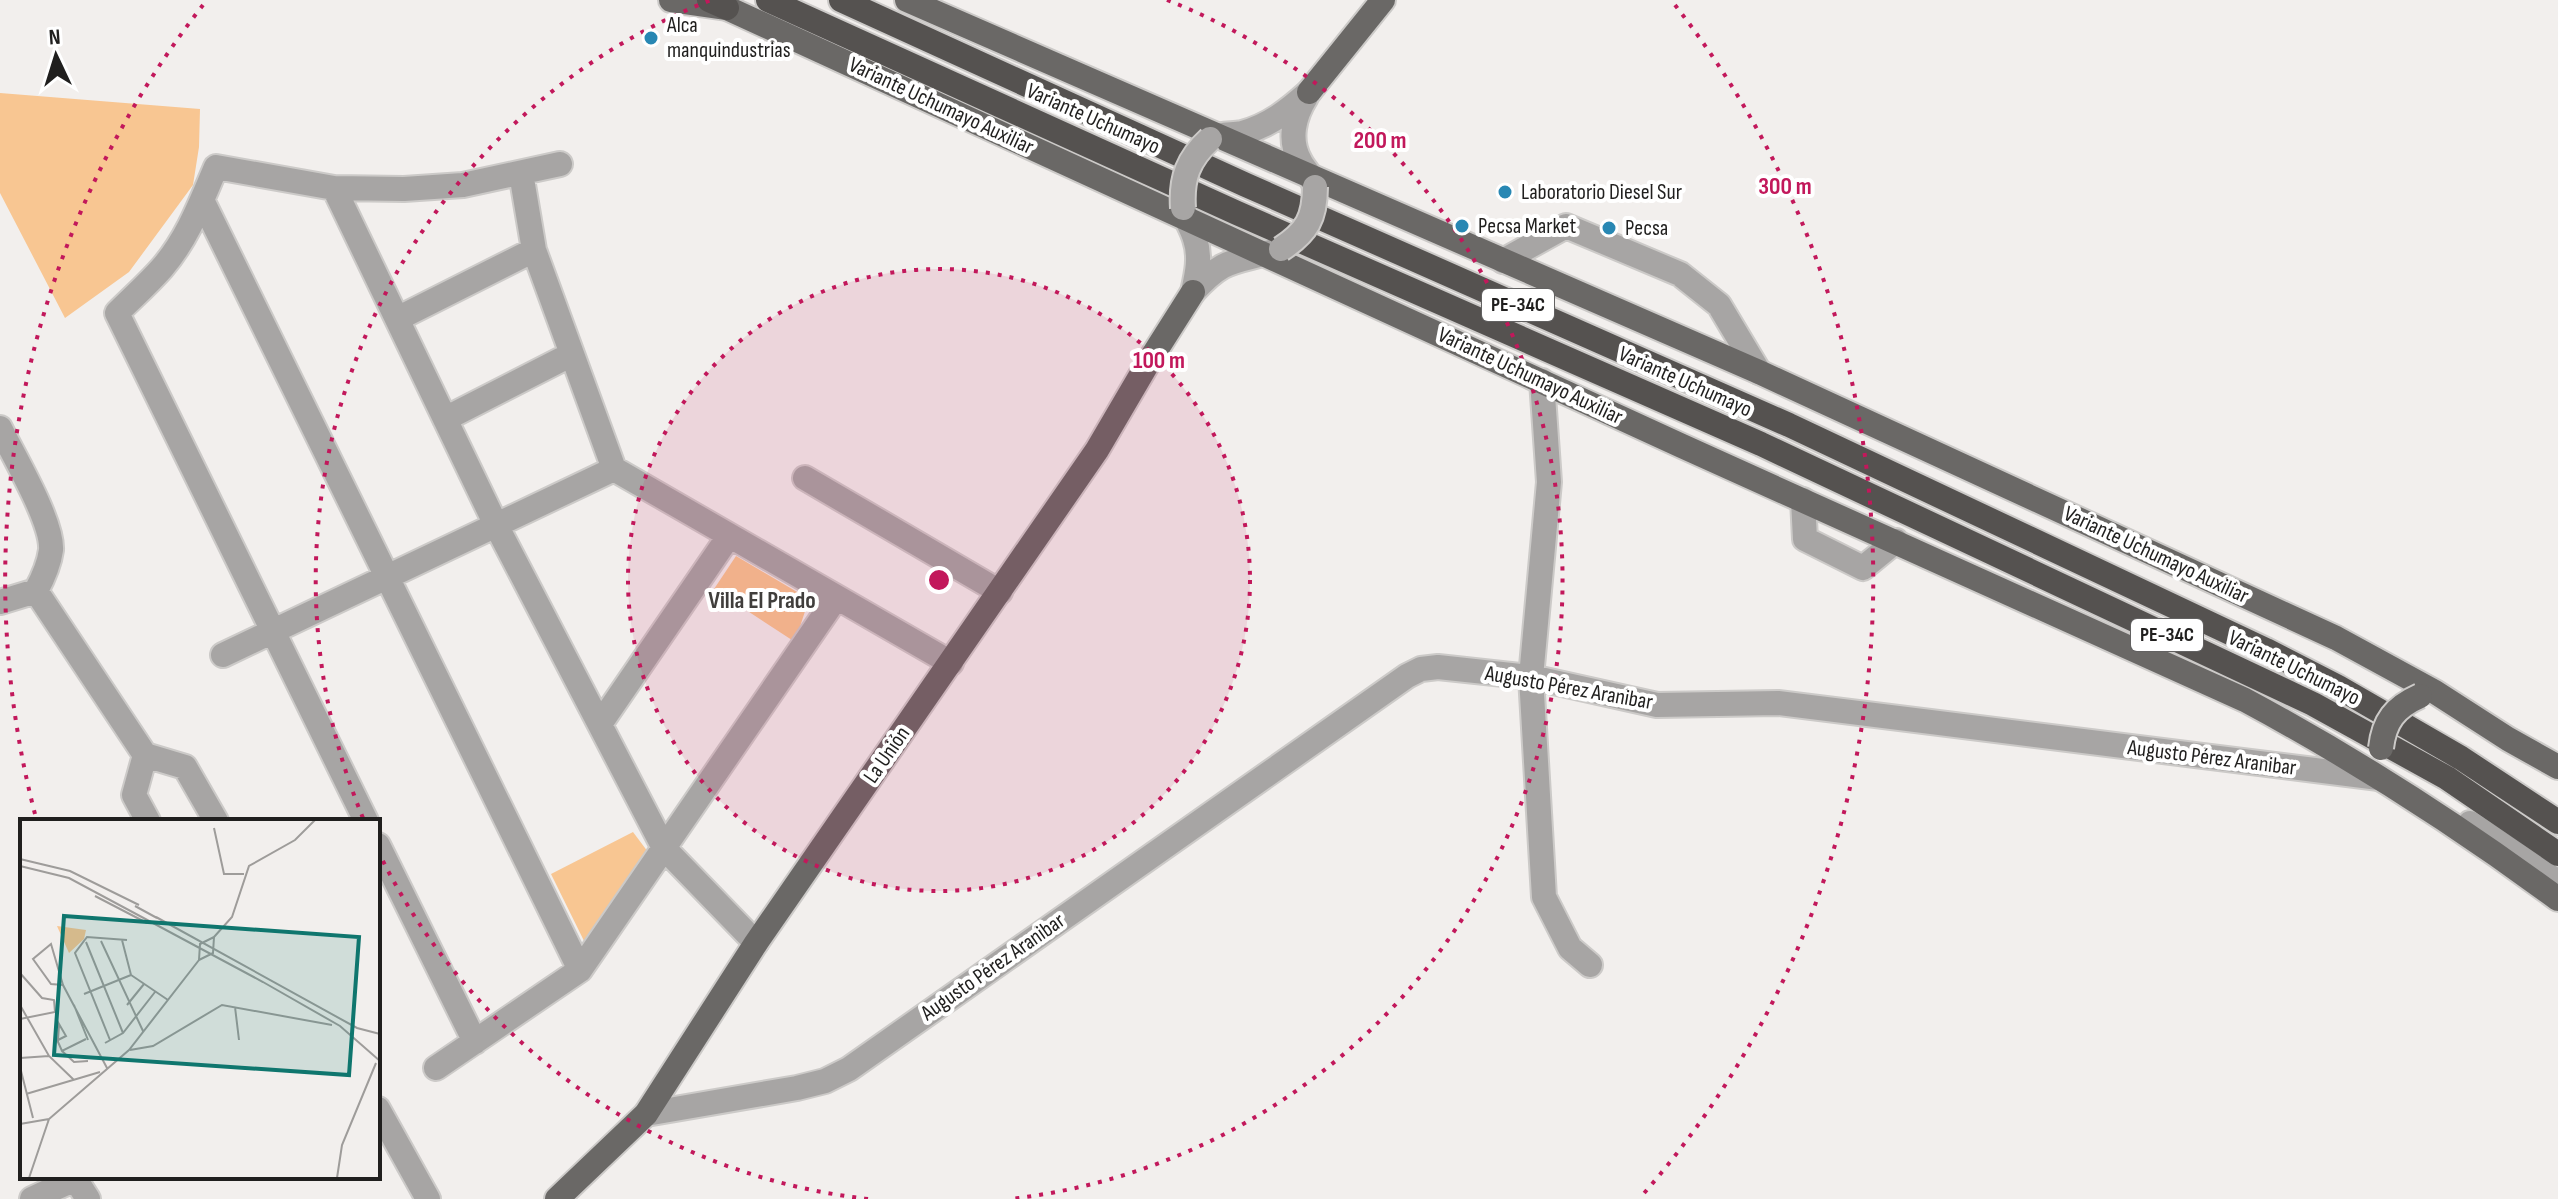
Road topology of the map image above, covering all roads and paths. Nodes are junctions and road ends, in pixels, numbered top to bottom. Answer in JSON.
{"nodes":[{"id":1,"x":671,"y":0,"type":"edge"},
{"id":2,"x":768,"y":0,"type":"edge"},
{"id":3,"x":841,"y":0,"type":"edge"},
{"id":4,"x":907,"y":0,"type":"edge"},
{"id":5,"x":1383,"y":0,"type":"edge"},
{"id":6,"x":718,"y":4,"type":"edge"},
{"id":7,"x":1309,"y":92,"type":"junction"},
{"id":8,"x":1212,"y":137,"type":"junction"},
{"id":9,"x":560,"y":164,"type":"dead end"},
{"id":10,"x":521,"y":173,"type":"junction"},
{"id":11,"x":1314,"y":183,"type":"junction"},
{"id":12,"x":334,"y":188,"type":"junction"},
{"id":13,"x":202,"y":200,"type":"junction"},
{"id":14,"x":1184,"y":212,"type":"junction"},
{"id":15,"x":534,"y":250,"type":"junction"},
{"id":16,"x":1273,"y":251,"type":"junction"},
{"id":17,"x":1503,"y":261,"type":"junction"},
{"id":18,"x":1193,"y":292,"type":"junction"},
{"id":19,"x":397,"y":319,"type":"junction"},
{"id":20,"x":572,"y":354,"type":"junction"},
{"id":21,"x":1759,"y":372,"type":"junction"},
{"id":22,"x":1542,"y":381,"type":"junction"},
{"id":23,"x":445,"y":419,"type":"junction"},
{"id":24,"x":0,"y":428,"type":"edge"},
{"id":25,"x":614,"y":469,"type":"junction"},
{"id":26,"x":805,"y":478,"type":"dead end"},
{"id":27,"x":1803,"y":500,"type":"junction"},
{"id":28,"x":496,"y":525,"type":"junction"},
{"id":29,"x":729,"y":536,"type":"junction"},
{"id":30,"x":1896,"y":541,"type":"junction"},
{"id":31,"x":387,"y":577,"type":"junction"},
{"id":32,"x":36,"y":591,"type":"junction"},
{"id":33,"x":1000,"y":592,"type":"junction"},
{"id":34,"x":836,"y":598,"type":"junction"},
{"id":35,"x":0,"y":602,"type":"edge"},
{"id":36,"x":273,"y":631,"type":"junction"},
{"id":37,"x":223,"y":655,"type":"dead end"},
{"id":38,"x":951,"y":663,"type":"junction"},
{"id":39,"x":1531,"y":677,"type":"junction"},
{"id":40,"x":2428,"y":694,"type":"junction"},
{"id":41,"x":600,"y":724,"type":"junction"},
{"id":42,"x":2508,"y":739,"type":"junction"},
{"id":43,"x":145,"y":755,"type":"junction"},
{"id":44,"x":2558,"y":767,"type":"edge"},
{"id":45,"x":2382,"y":781,"type":"junction"},
{"id":46,"x":2558,"y":781,"type":"edge"},
{"id":47,"x":147,"y":819,"type":"edge"},
{"id":48,"x":215,"y":819,"type":"edge"},
{"id":49,"x":365,"y":819,"type":"edge"},
{"id":50,"x":2558,"y":822,"type":"edge"},
{"id":51,"x":664,"y":848,"type":"junction"},
{"id":52,"x":380,"y":849,"type":"edge"},
{"id":53,"x":2558,"y":854,"type":"edge"},
{"id":54,"x":2558,"y":882,"type":"edge"},
{"id":55,"x":2558,"y":899,"type":"edge"},
{"id":56,"x":756,"y":943,"type":"junction"},
{"id":57,"x":1590,"y":965,"type":"dead end"},
{"id":58,"x":580,"y":970,"type":"junction"},
{"id":59,"x":475,"y":1042,"type":"junction"},
{"id":60,"x":436,"y":1068,"type":"dead end"},
{"id":61,"x":380,"y":1113,"type":"edge"},
{"id":62,"x":646,"y":1114,"type":"junction"},
{"id":63,"x":79,"y":1185,"type":"edge"},
{"id":64,"x":32,"y":1199,"type":"edge"},
{"id":65,"x":428,"y":1199,"type":"edge"},
{"id":66,"x":557,"y":1199,"type":"edge"}],
"edges":[{"from":1,"to":6,"type":"main road","name":"Variante Uchumayo Auxiliar"},
{"from":2,"to":53,"type":"highway","name":"Variante Uchumayo","number":"PE-34C"},
{"from":3,"to":50,"type":"highway","name":"Variante Uchumayo","number":"PE-34C"},
{"from":4,"to":8,"type":"main road","name":"Variante Uchumayo Auxiliar"},
{"from":5,"to":7,"type":"main road"},
{"from":6,"to":14,"type":"main road","name":"Variante Uchumayo Auxiliar"},
{"from":7,"to":8,"type":"street"},
{"from":7,"to":11,"type":"street"},
{"from":8,"to":11,"type":"main road","name":"Variante Uchumayo Auxiliar"},
{"from":8,"to":14,"type":"street","bridge":true},
{"from":9,"to":10,"type":"street"},
{"from":10,"to":12,"type":"street"},
{"from":10,"to":15,"type":"street"},
{"from":11,"to":16,"type":"street","bridge":true},
{"from":11,"to":17,"type":"main road","name":"Variante Uchumayo Auxiliar"},
{"from":12,"to":13,"type":"street"},
{"from":12,"to":19,"type":"street"},
{"from":13,"to":31,"type":"street"},
{"from":13,"to":36,"type":"street"},
{"from":14,"to":16,"type":"main road","name":"Variante Uchumayo Auxiliar"},
{"from":14,"to":18,"type":"street","name":"La Unión"},
{"from":15,"to":19,"type":"street"},
{"from":15,"to":20,"type":"street"},
{"from":16,"to":18,"type":"street","name":"La Unión"},
{"from":16,"to":22,"type":"main road","name":"Variante Uchumayo Auxiliar"},
{"from":17,"to":21,"type":"main road","name":"Variante Uchumayo Auxiliar"},
{"from":17,"to":21,"type":"street"},
{"from":18,"to":33,"type":"main road","name":"La Unión"},
{"from":19,"to":23,"type":"street"},
{"from":20,"to":23,"type":"street"},
{"from":20,"to":25,"type":"street"},
{"from":21,"to":40,"type":"main road","name":"Variante Uchumayo Auxiliar"},
{"from":22,"to":27,"type":"main road","name":"Variante Uchumayo Auxiliar"},
{"from":22,"to":39,"type":"street"},
{"from":23,"to":28,"type":"street"},
{"from":24,"to":32,"type":"street"},
{"from":25,"to":28,"type":"street"},
{"from":25,"to":29,"type":"street"},
{"from":26,"to":33,"type":"street"},
{"from":27,"to":30,"type":"main road","name":"Variante Uchumayo Auxiliar"},
{"from":27,"to":30,"type":"street"},
{"from":28,"to":31,"type":"street"},
{"from":28,"to":41,"type":"street"},
{"from":29,"to":34,"type":"street"},
{"from":29,"to":41,"type":"street"},
{"from":30,"to":45,"type":"main road","name":"Variante Uchumayo Auxiliar"},
{"from":31,"to":36,"type":"street"},
{"from":31,"to":58,"type":"street"},
{"from":32,"to":35,"type":"street"},
{"from":32,"to":43,"type":"street"},
{"from":33,"to":38,"type":"main road","name":"La Unión"},
{"from":34,"to":38,"type":"street"},
{"from":34,"to":51,"type":"street"},
{"from":36,"to":37,"type":"street"},
{"from":36,"to":49,"type":"street"},
{"from":38,"to":56,"type":"main road","name":"La Unión"},
{"from":39,"to":45,"type":"street","name":"Augusto Pérez Aranibar"},
{"from":39,"to":57,"type":"street"},
{"from":39,"to":62,"type":"street","name":"Augusto Pérez Aranibar"},
{"from":40,"to":42,"type":"main road"},
{"from":40,"to":45,"type":"main road","bridge":true},
{"from":41,"to":51,"type":"street"},
{"from":42,"to":44,"type":"main road"},
{"from":42,"to":46,"type":"street"},
{"from":43,"to":47,"type":"street"},
{"from":43,"to":48,"type":"street"},
{"from":45,"to":54,"type":"street","name":"Augusto Pérez Aranibar"},
{"from":45,"to":55,"type":"main road"},
{"from":51,"to":56,"type":"street"},
{"from":51,"to":58,"type":"street"},
{"from":52,"to":59,"type":"street"},
{"from":56,"to":62,"type":"main road","name":"La Unión"},
{"from":58,"to":59,"type":"street"},
{"from":59,"to":60,"type":"street"},
{"from":61,"to":65,"type":"street"},
{"from":62,"to":66,"type":"main road","name":"La Unión"},
{"from":63,"to":64,"type":"street"}]}
